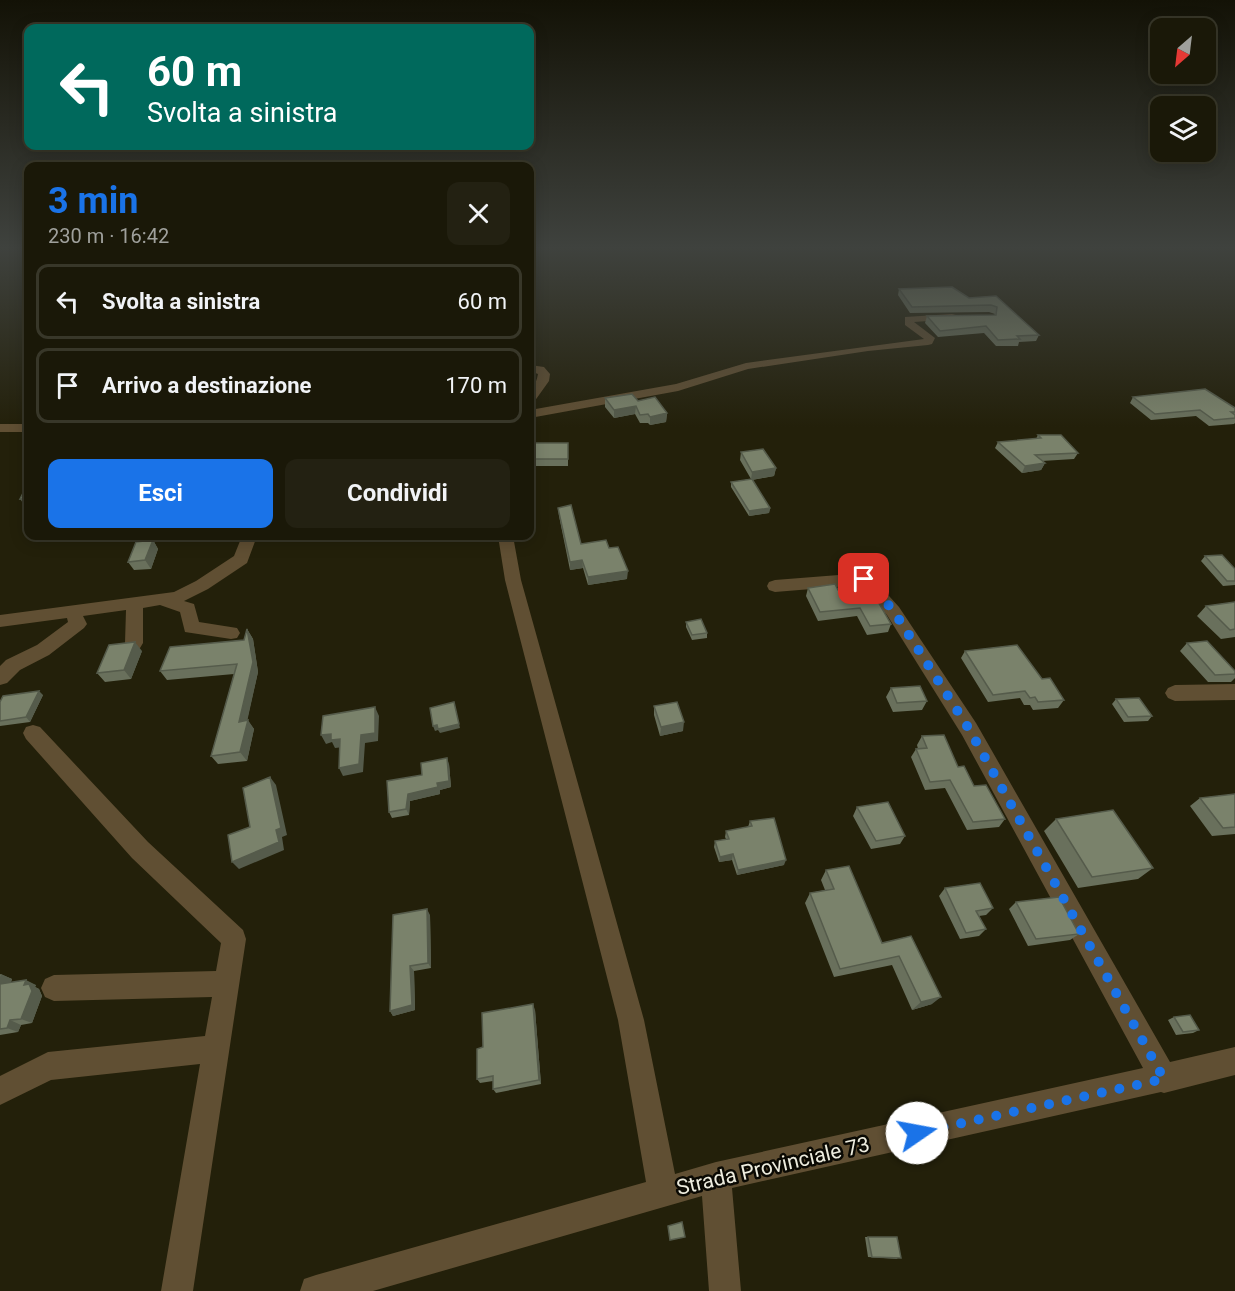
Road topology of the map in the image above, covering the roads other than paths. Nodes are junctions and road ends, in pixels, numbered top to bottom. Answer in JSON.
{"nodes":[{"id":1,"x":967,"y":317,"type":"edge"},
{"id":2,"x":534,"y":368,"type":"edge"},
{"id":3,"x":534,"y":393,"type":"edge"},
{"id":4,"x":534,"y":413,"type":"edge"},
{"id":5,"x":0,"y":428,"type":"edge"},
{"id":6,"x":24,"y":428,"type":"edge"},
{"id":7,"x":248,"y":540,"type":"edge"},
{"id":8,"x":506,"y":540,"type":"edge"},
{"id":9,"x":775,"y":586,"type":"dead end"},
{"id":10,"x":160,"y":599,"type":"junction"},
{"id":11,"x":135,"y":603,"type":"junction"},
{"id":12,"x":73,"y":611,"type":"junction"},
{"id":13,"x":0,"y":621,"type":"edge"},
{"id":14,"x":231,"y":633,"type":"dead end"},
{"id":15,"x":134,"y":643,"type":"edge"},
{"id":16,"x":0,"y":678,"type":"edge"},
{"id":17,"x":1235,"y":692,"type":"edge"},
{"id":18,"x":1175,"y":693,"type":"dead end"},
{"id":19,"x":33,"y":732,"type":"dead end"},
{"id":20,"x":226,"y":984,"type":"junction"},
{"id":21,"x":54,"y":988,"type":"dead end"},
{"id":22,"x":216,"y":1049,"type":"junction"},
{"id":23,"x":1235,"y":1061,"type":"edge"},
{"id":24,"x":1164,"y":1079,"type":"junction"},
{"id":25,"x":0,"y":1091,"type":"edge"},
{"id":26,"x":716,"y":1178,"type":"junction"},
{"id":27,"x":663,"y":1192,"type":"junction"},
{"id":28,"x":177,"y":1291,"type":"edge"},
{"id":29,"x":316,"y":1291,"type":"edge"},
{"id":30,"x":725,"y":1291,"type":"edge"}],
"edges":[{"from":1,"to":4,"type":"street"},
{"from":2,"to":3,"type":"street"},
{"from":5,"to":6,"type":"street"},
{"from":7,"to":10,"type":"street"},
{"from":8,"to":27,"type":"street"},
{"from":9,"to":24,"type":"street"},
{"from":10,"to":11,"type":"street"},
{"from":10,"to":14,"type":"street"},
{"from":11,"to":12,"type":"street"},
{"from":11,"to":15,"type":"street"},
{"from":12,"to":13,"type":"street"},
{"from":12,"to":16,"type":"street"},
{"from":17,"to":18,"type":"street"},
{"from":19,"to":20,"type":"street"},
{"from":20,"to":21,"type":"street"},
{"from":20,"to":22,"type":"street"},
{"from":22,"to":25,"type":"street"},
{"from":22,"to":28,"type":"street"},
{"from":23,"to":24,"type":"street","name":"Strada Provinciale 73"},
{"from":24,"to":26,"type":"street","name":"Strada Provinciale 73"},
{"from":26,"to":27,"type":"street","name":"Strada Provinciale 73"},
{"from":26,"to":30,"type":"street"},
{"from":27,"to":29,"type":"street","name":"Strada Provinciale 73"}]}
